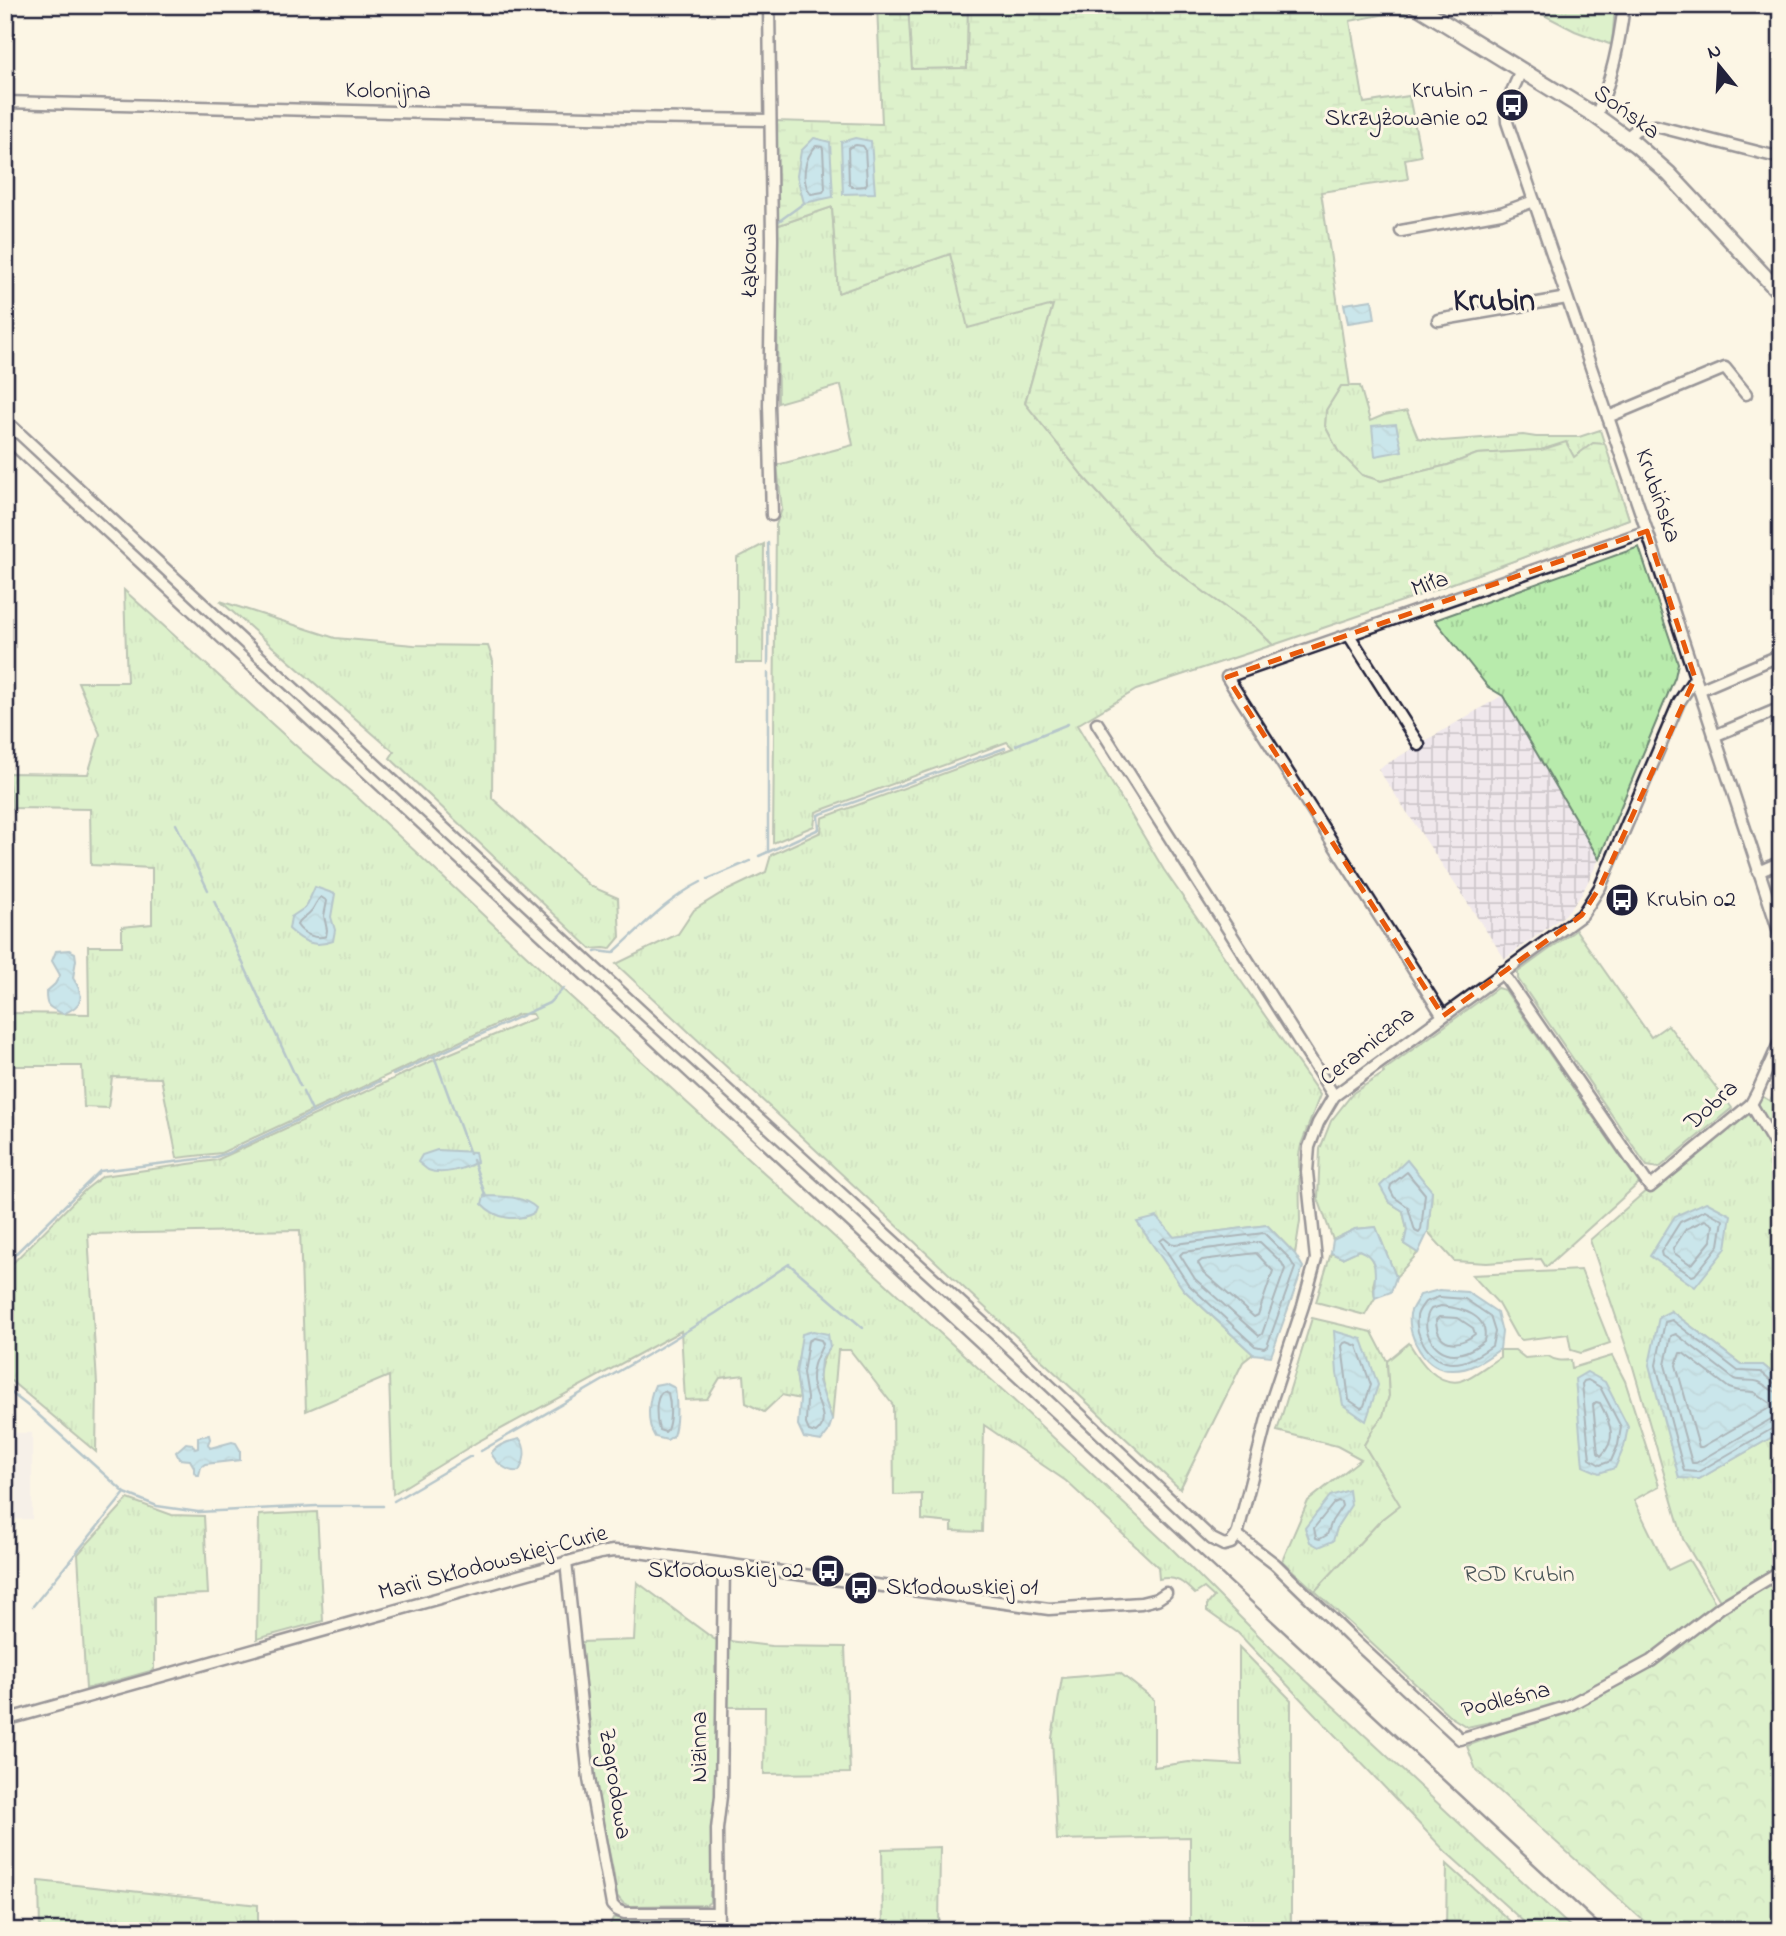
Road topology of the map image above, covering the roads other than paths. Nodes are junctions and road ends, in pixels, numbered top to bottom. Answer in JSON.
{"nodes":[{"id":1,"x":769,"y":5,"type":"edge"},
{"id":2,"x":1415,"y":5,"type":"edge"},
{"id":3,"x":1624,"y":5,"type":"edge"},
{"id":4,"x":1521,"y":71,"type":"junction"},
{"id":5,"x":5,"y":102,"type":"edge"},
{"id":6,"x":1596,"y":116,"type":"junction"},
{"id":7,"x":770,"y":120,"type":"junction"},
{"id":8,"x":1626,"y":138,"type":"junction"},
{"id":9,"x":1781,"y":158,"type":"edge"},
{"id":10,"x":1534,"y":201,"type":"junction"},
{"id":11,"x":1401,"y":231,"type":"dead end"},
{"id":12,"x":1781,"y":294,"type":"edge"},
{"id":13,"x":1567,"y":298,"type":"junction"},
{"id":14,"x":1438,"y":320,"type":"dead end"},
{"id":15,"x":1746,"y":394,"type":"dead end"},
{"id":16,"x":1608,"y":417,"type":"junction"},
{"id":17,"x":5,"y":420,"type":"edge"},
{"id":18,"x":772,"y":515,"type":"dead end"},
{"id":19,"x":1647,"y":531,"type":"junction"},
{"id":20,"x":1349,"y":635,"type":"junction"},
{"id":21,"x":1781,"y":655,"type":"edge"},
{"id":22,"x":1695,"y":678,"type":"junction"},
{"id":23,"x":1699,"y":690,"type":"junction"},
{"id":24,"x":1781,"y":708,"type":"edge"},
{"id":25,"x":1097,"y":723,"type":"dead end"},
{"id":26,"x":1714,"y":736,"type":"junction"},
{"id":27,"x":1419,"y":745,"type":"dead end"},
{"id":28,"x":1781,"y":862,"type":"edge"},
{"id":29,"x":1758,"y":872,"type":"junction"},
{"id":30,"x":1781,"y":938,"type":"edge"},
{"id":31,"x":1502,"y":972,"type":"junction"},
{"id":32,"x":1443,"y":1016,"type":"junction"},
{"id":33,"x":1781,"y":1040,"type":"edge"},
{"id":34,"x":1335,"y":1096,"type":"junction"},
{"id":35,"x":1751,"y":1104,"type":"junction"},
{"id":36,"x":1781,"y":1156,"type":"edge"},
{"id":37,"x":1237,"y":1535,"type":"junction"},
{"id":38,"x":566,"y":1562,"type":"junction"},
{"id":39,"x":724,"y":1564,"type":"junction"},
{"id":40,"x":1781,"y":1571,"type":"edge"},
{"id":41,"x":1167,"y":1593,"type":"dead end"},
{"id":42,"x":5,"y":1720,"type":"edge"},
{"id":43,"x":717,"y":1913,"type":"junction"},
{"id":44,"x":718,"y":1931,"type":"edge"}],
"edges":[{"from":1,"to":7,"type":"street","name":"Łąkowa"},
{"from":2,"to":4,"type":"street","name":"Sońska"},
{"from":3,"to":6,"type":"street"},
{"from":4,"to":6,"type":"street","name":"Sońska"},
{"from":4,"to":10,"type":"street","name":"Krubińska"},
{"from":5,"to":7,"type":"street","name":"Kolonijna"},
{"from":6,"to":8,"type":"street","name":"Sońska"},
{"from":7,"to":18,"type":"street","name":"Łąkowa"},
{"from":8,"to":9,"type":"street"},
{"from":8,"to":12,"type":"street","name":"Sońska"},
{"from":10,"to":11,"type":"street"},
{"from":10,"to":13,"type":"street","name":"Krubińska"},
{"from":13,"to":14,"type":"street"},
{"from":13,"to":16,"type":"street","name":"Krubińska"},
{"from":15,"to":16,"type":"street"},
{"from":16,"to":19,"type":"street","name":"Krubińska"},
{"from":17,"to":37,"type":"street"},
{"from":19,"to":20,"type":"street","name":"Miła"},
{"from":19,"to":22,"type":"street","name":"Krubińska"},
{"from":20,"to":27,"type":"street"},
{"from":20,"to":32,"type":"street","name":"Miła"},
{"from":21,"to":23,"type":"street"},
{"from":22,"to":23,"type":"street","name":"Krubińska"},
{"from":22,"to":31,"type":"street","name":"Ceramiczna"},
{"from":23,"to":26,"type":"street","name":"Krubińska"},
{"from":24,"to":26,"type":"street"},
{"from":25,"to":34,"type":"street"},
{"from":26,"to":29,"type":"street","name":"Krubińska"},
{"from":28,"to":29,"type":"street"},
{"from":29,"to":30,"type":"street","name":"Krubińska"},
{"from":31,"to":32,"type":"street","name":"Ceramiczna"},
{"from":31,"to":35,"type":"street","name":"Dobra"},
{"from":32,"to":34,"type":"street","name":"Ceramiczna"},
{"from":33,"to":35,"type":"street","name":"Dobra"},
{"from":34,"to":37,"type":"street","name":"Ceramiczna"},
{"from":35,"to":36,"type":"street"},
{"from":37,"to":40,"type":"street","name":"Podleśna"},
{"from":38,"to":39,"type":"street","name":"Marii Skłodowskiej-Curie"},
{"from":38,"to":42,"type":"street","name":"Marii Skłodowskiej-Curie"},
{"from":38,"to":43,"type":"street","name":"Zagrodowa"},
{"from":39,"to":41,"type":"street","name":"Marii Skłodowskiej-Curie"},
{"from":39,"to":43,"type":"street","name":"Nizinna"},
{"from":43,"to":44,"type":"street","name":"Nizinna"}]}
